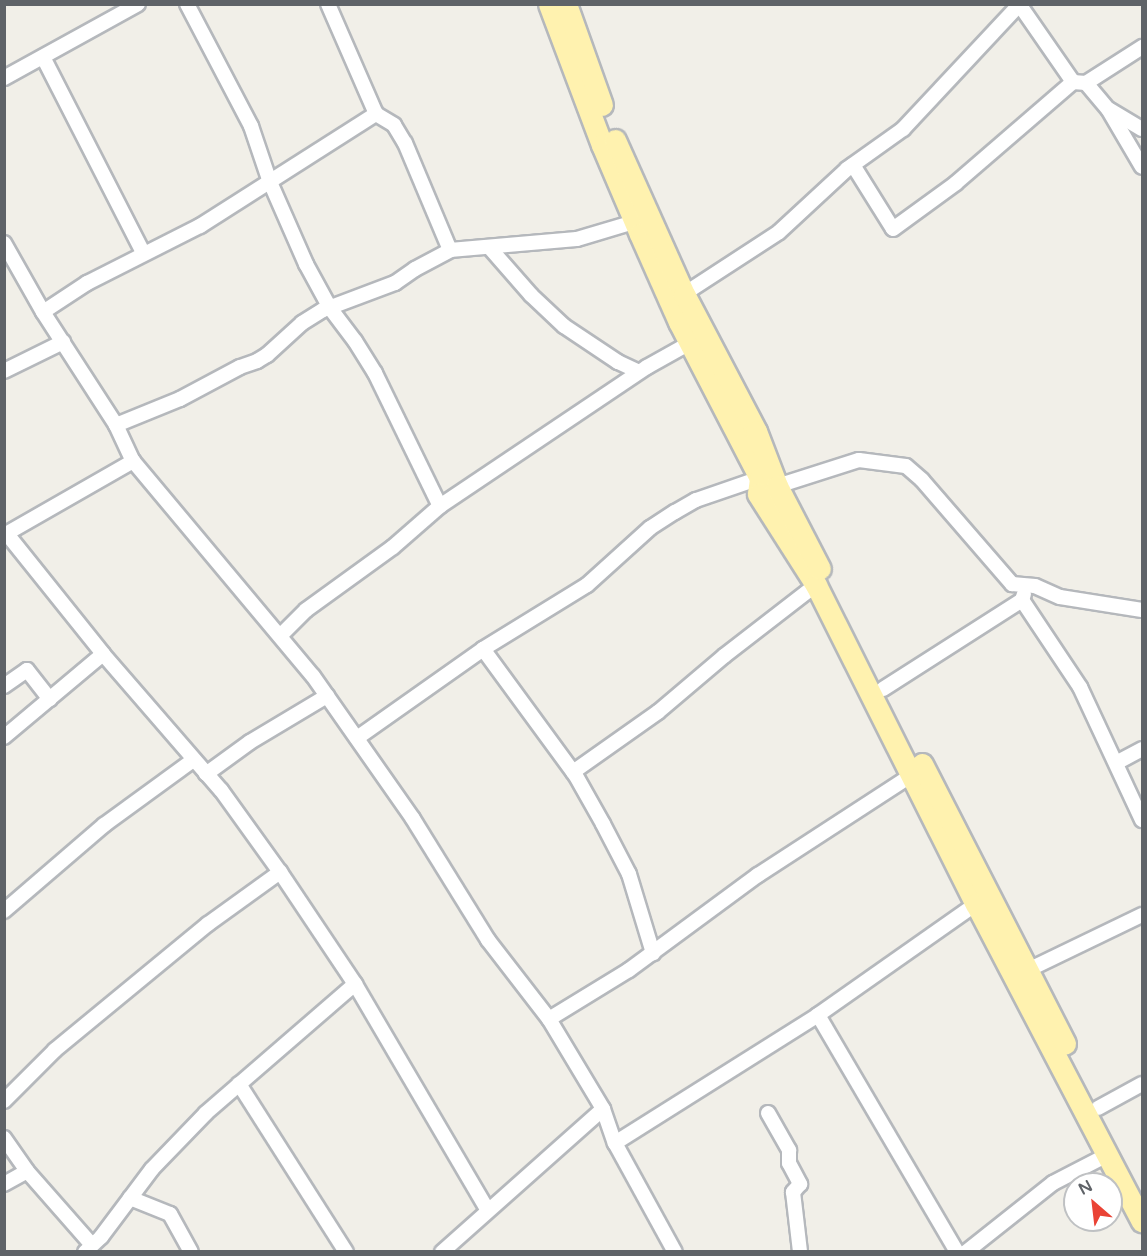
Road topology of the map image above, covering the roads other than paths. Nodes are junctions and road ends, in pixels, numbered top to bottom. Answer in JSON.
{"nodes":[{"id":1,"x":138,"y":4,"type":"edge"},
{"id":2,"x":187,"y":4,"type":"edge"},
{"id":3,"x":328,"y":4,"type":"edge"},
{"id":4,"x":549,"y":4,"type":"edge"},
{"id":5,"x":566,"y":4,"type":"edge"},
{"id":6,"x":1019,"y":5,"type":"edge"},
{"id":7,"x":1143,"y":47,"type":"edge"},
{"id":8,"x":43,"y":57,"type":"junction"},
{"id":9,"x":4,"y":78,"type":"edge"},
{"id":10,"x":1079,"y":83,"type":"junction"},
{"id":11,"x":1108,"y":109,"type":"junction"},
{"id":12,"x":376,"y":114,"type":"junction"},
{"id":13,"x":1143,"y":129,"type":"edge"},
{"id":14,"x":853,"y":165,"type":"junction"},
{"id":15,"x":1143,"y":167,"type":"edge"},
{"id":16,"x":270,"y":182,"type":"junction"},
{"id":17,"x":634,"y":222,"type":"junction"},
{"id":18,"x":4,"y":243,"type":"edge"},
{"id":19,"x":489,"y":247,"type":"junction"},
{"id":20,"x":450,"y":250,"type":"junction"},
{"id":21,"x":144,"y":255,"type":"junction"},
{"id":22,"x":684,"y":294,"type":"junction"},
{"id":23,"x":330,"y":308,"type":"junction"},
{"id":24,"x":43,"y":312,"type":"junction"},
{"id":25,"x":63,"y":342,"type":"junction"},
{"id":26,"x":690,"y":343,"type":"junction"},
{"id":27,"x":4,"y":371,"type":"edge"},
{"id":28,"x":639,"y":372,"type":"junction"},
{"id":29,"x":116,"y":425,"type":"junction"},
{"id":30,"x":133,"y":461,"type":"junction"},
{"id":31,"x":765,"y":486,"type":"junction"},
{"id":32,"x":440,"y":506,"type":"junction"},
{"id":33,"x":6,"y":534,"type":"edge"},
{"id":34,"x":816,"y":585,"type":"junction"},
{"id":35,"x":1017,"y":586,"type":"junction"},
{"id":36,"x":1022,"y":600,"type":"junction"},
{"id":37,"x":1143,"y":610,"type":"edge"},
{"id":38,"x":281,"y":635,"type":"junction"},
{"id":39,"x":483,"y":649,"type":"junction"},
{"id":40,"x":103,"y":654,"type":"junction"},
{"id":41,"x":4,"y":686,"type":"edge"},
{"id":42,"x":883,"y":689,"type":"junction"},
{"id":43,"x":327,"y":696,"type":"junction"},
{"id":44,"x":50,"y":699,"type":"junction"},
{"id":45,"x":4,"y":737,"type":"edge"},
{"id":46,"x":357,"y":738,"type":"junction"},
{"id":47,"x":1143,"y":749,"type":"edge"},
{"id":48,"x":1143,"y":757,"type":"edge"},
{"id":49,"x":193,"y":760,"type":"junction"},
{"id":50,"x":1117,"y":766,"type":"junction"},
{"id":51,"x":573,"y":772,"type":"junction"},
{"id":52,"x":206,"y":774,"type":"junction"},
{"id":53,"x":912,"y":775,"type":"junction"},
{"id":54,"x":1143,"y":820,"type":"edge"},
{"id":55,"x":280,"y":872,"type":"junction"},
{"id":56,"x":976,"y":904,"type":"junction"},
{"id":57,"x":4,"y":911,"type":"edge"},
{"id":58,"x":1143,"y":915,"type":"edge"},
{"id":59,"x":653,"y":954,"type":"junction"},
{"id":60,"x":1028,"y":970,"type":"junction"},
{"id":61,"x":355,"y":984,"type":"junction"},
{"id":62,"x":818,"y":1015,"type":"junction"},
{"id":63,"x":549,"y":1019,"type":"junction"},
{"id":64,"x":239,"y":1084,"type":"junction"},
{"id":65,"x":1143,"y":1084,"type":"edge"},
{"id":66,"x":4,"y":1101,"type":"edge"},
{"id":67,"x":1098,"y":1108,"type":"junction"},
{"id":68,"x":603,"y":1109,"type":"junction"},
{"id":69,"x":768,"y":1113,"type":"dead end"},
{"id":70,"x":4,"y":1138,"type":"edge"},
{"id":71,"x":615,"y":1143,"type":"junction"},
{"id":72,"x":1107,"y":1155,"type":"junction"},
{"id":73,"x":27,"y":1171,"type":"junction"},
{"id":74,"x":4,"y":1184,"type":"edge"},
{"id":75,"x":1143,"y":1193,"type":"edge"},
{"id":76,"x":130,"y":1198,"type":"junction"},
{"id":77,"x":487,"y":1209,"type":"junction"},
{"id":78,"x":1143,"y":1221,"type":"edge"},
{"id":79,"x":88,"y":1248,"type":"edge"},
{"id":80,"x":191,"y":1251,"type":"edge"},
{"id":81,"x":346,"y":1251,"type":"edge"},
{"id":82,"x":442,"y":1251,"type":"edge"},
{"id":83,"x":675,"y":1251,"type":"edge"},
{"id":84,"x":800,"y":1251,"type":"edge"},
{"id":85,"x":957,"y":1251,"type":"edge"},
{"id":86,"x":966,"y":1251,"type":"edge"}],
"edges":[{"from":1,"to":8,"type":"street"},
{"from":2,"to":16,"type":"street"},
{"from":3,"to":12,"type":"street"},
{"from":4,"to":17,"type":"main road"},
{"from":5,"to":22,"type":"main road"},
{"from":6,"to":10,"type":"street"},
{"from":6,"to":14,"type":"street"},
{"from":7,"to":10,"type":"street"},
{"from":8,"to":9,"type":"street"},
{"from":8,"to":21,"type":"street"},
{"from":10,"to":11,"type":"street"},
{"from":10,"to":14,"type":"street"},
{"from":11,"to":13,"type":"street"},
{"from":11,"to":15,"type":"street"},
{"from":12,"to":16,"type":"street"},
{"from":12,"to":20,"type":"street"},
{"from":14,"to":22,"type":"street"},
{"from":16,"to":21,"type":"street"},
{"from":16,"to":23,"type":"street"},
{"from":17,"to":19,"type":"street"},
{"from":17,"to":26,"type":"main road"},
{"from":18,"to":24,"type":"street"},
{"from":19,"to":20,"type":"street"},
{"from":19,"to":28,"type":"street"},
{"from":20,"to":23,"type":"street"},
{"from":21,"to":24,"type":"street"},
{"from":22,"to":31,"type":"main road"},
{"from":23,"to":29,"type":"street"},
{"from":23,"to":32,"type":"street"},
{"from":24,"to":25,"type":"street"},
{"from":25,"to":27,"type":"street"},
{"from":25,"to":29,"type":"street"},
{"from":26,"to":28,"type":"street"},
{"from":26,"to":31,"type":"main road"},
{"from":28,"to":32,"type":"street"},
{"from":29,"to":30,"type":"street"},
{"from":30,"to":33,"type":"street"},
{"from":30,"to":38,"type":"street"},
{"from":31,"to":34,"type":"main road"},
{"from":31,"to":35,"type":"street"},
{"from":31,"to":39,"type":"street"},
{"from":31,"to":42,"type":"main road"},
{"from":32,"to":38,"type":"street"},
{"from":33,"to":40,"type":"street"},
{"from":34,"to":51,"type":"street"},
{"from":34,"to":53,"type":"main road"},
{"from":35,"to":36,"type":"street"},
{"from":35,"to":37,"type":"street"},
{"from":36,"to":42,"type":"street"},
{"from":36,"to":50,"type":"street"},
{"from":38,"to":43,"type":"street"},
{"from":39,"to":46,"type":"street"},
{"from":39,"to":51,"type":"street"},
{"from":40,"to":44,"type":"street"},
{"from":40,"to":49,"type":"street"},
{"from":41,"to":44,"type":"street"},
{"from":42,"to":60,"type":"main road"},
{"from":43,"to":46,"type":"street"},
{"from":43,"to":52,"type":"street"},
{"from":44,"to":45,"type":"street"},
{"from":46,"to":63,"type":"street"},
{"from":47,"to":50,"type":"street"},
{"from":48,"to":50,"type":"street"},
{"from":49,"to":52,"type":"street"},
{"from":49,"to":57,"type":"street"},
{"from":50,"to":54,"type":"street"},
{"from":51,"to":59,"type":"street"},
{"from":52,"to":55,"type":"street"},
{"from":53,"to":56,"type":"main road"},
{"from":53,"to":59,"type":"street"},
{"from":55,"to":61,"type":"street"},
{"from":55,"to":66,"type":"street"},
{"from":56,"to":62,"type":"street"},
{"from":56,"to":72,"type":"main road"},
{"from":58,"to":60,"type":"street"},
{"from":59,"to":63,"type":"street"},
{"from":60,"to":67,"type":"main road"},
{"from":61,"to":64,"type":"street"},
{"from":61,"to":77,"type":"street"},
{"from":62,"to":71,"type":"street"},
{"from":62,"to":85,"type":"street"},
{"from":63,"to":68,"type":"street"},
{"from":64,"to":76,"type":"street"},
{"from":64,"to":81,"type":"street"},
{"from":65,"to":67,"type":"street"},
{"from":67,"to":75,"type":"main road"},
{"from":68,"to":71,"type":"street"},
{"from":68,"to":77,"type":"street"},
{"from":69,"to":84,"type":"street"},
{"from":70,"to":73,"type":"street"},
{"from":71,"to":83,"type":"street"},
{"from":72,"to":78,"type":"main road"},
{"from":72,"to":86,"type":"street"},
{"from":73,"to":74,"type":"street"},
{"from":73,"to":79,"type":"street"},
{"from":76,"to":79,"type":"street"},
{"from":76,"to":80,"type":"street"},
{"from":77,"to":82,"type":"street"}]}
